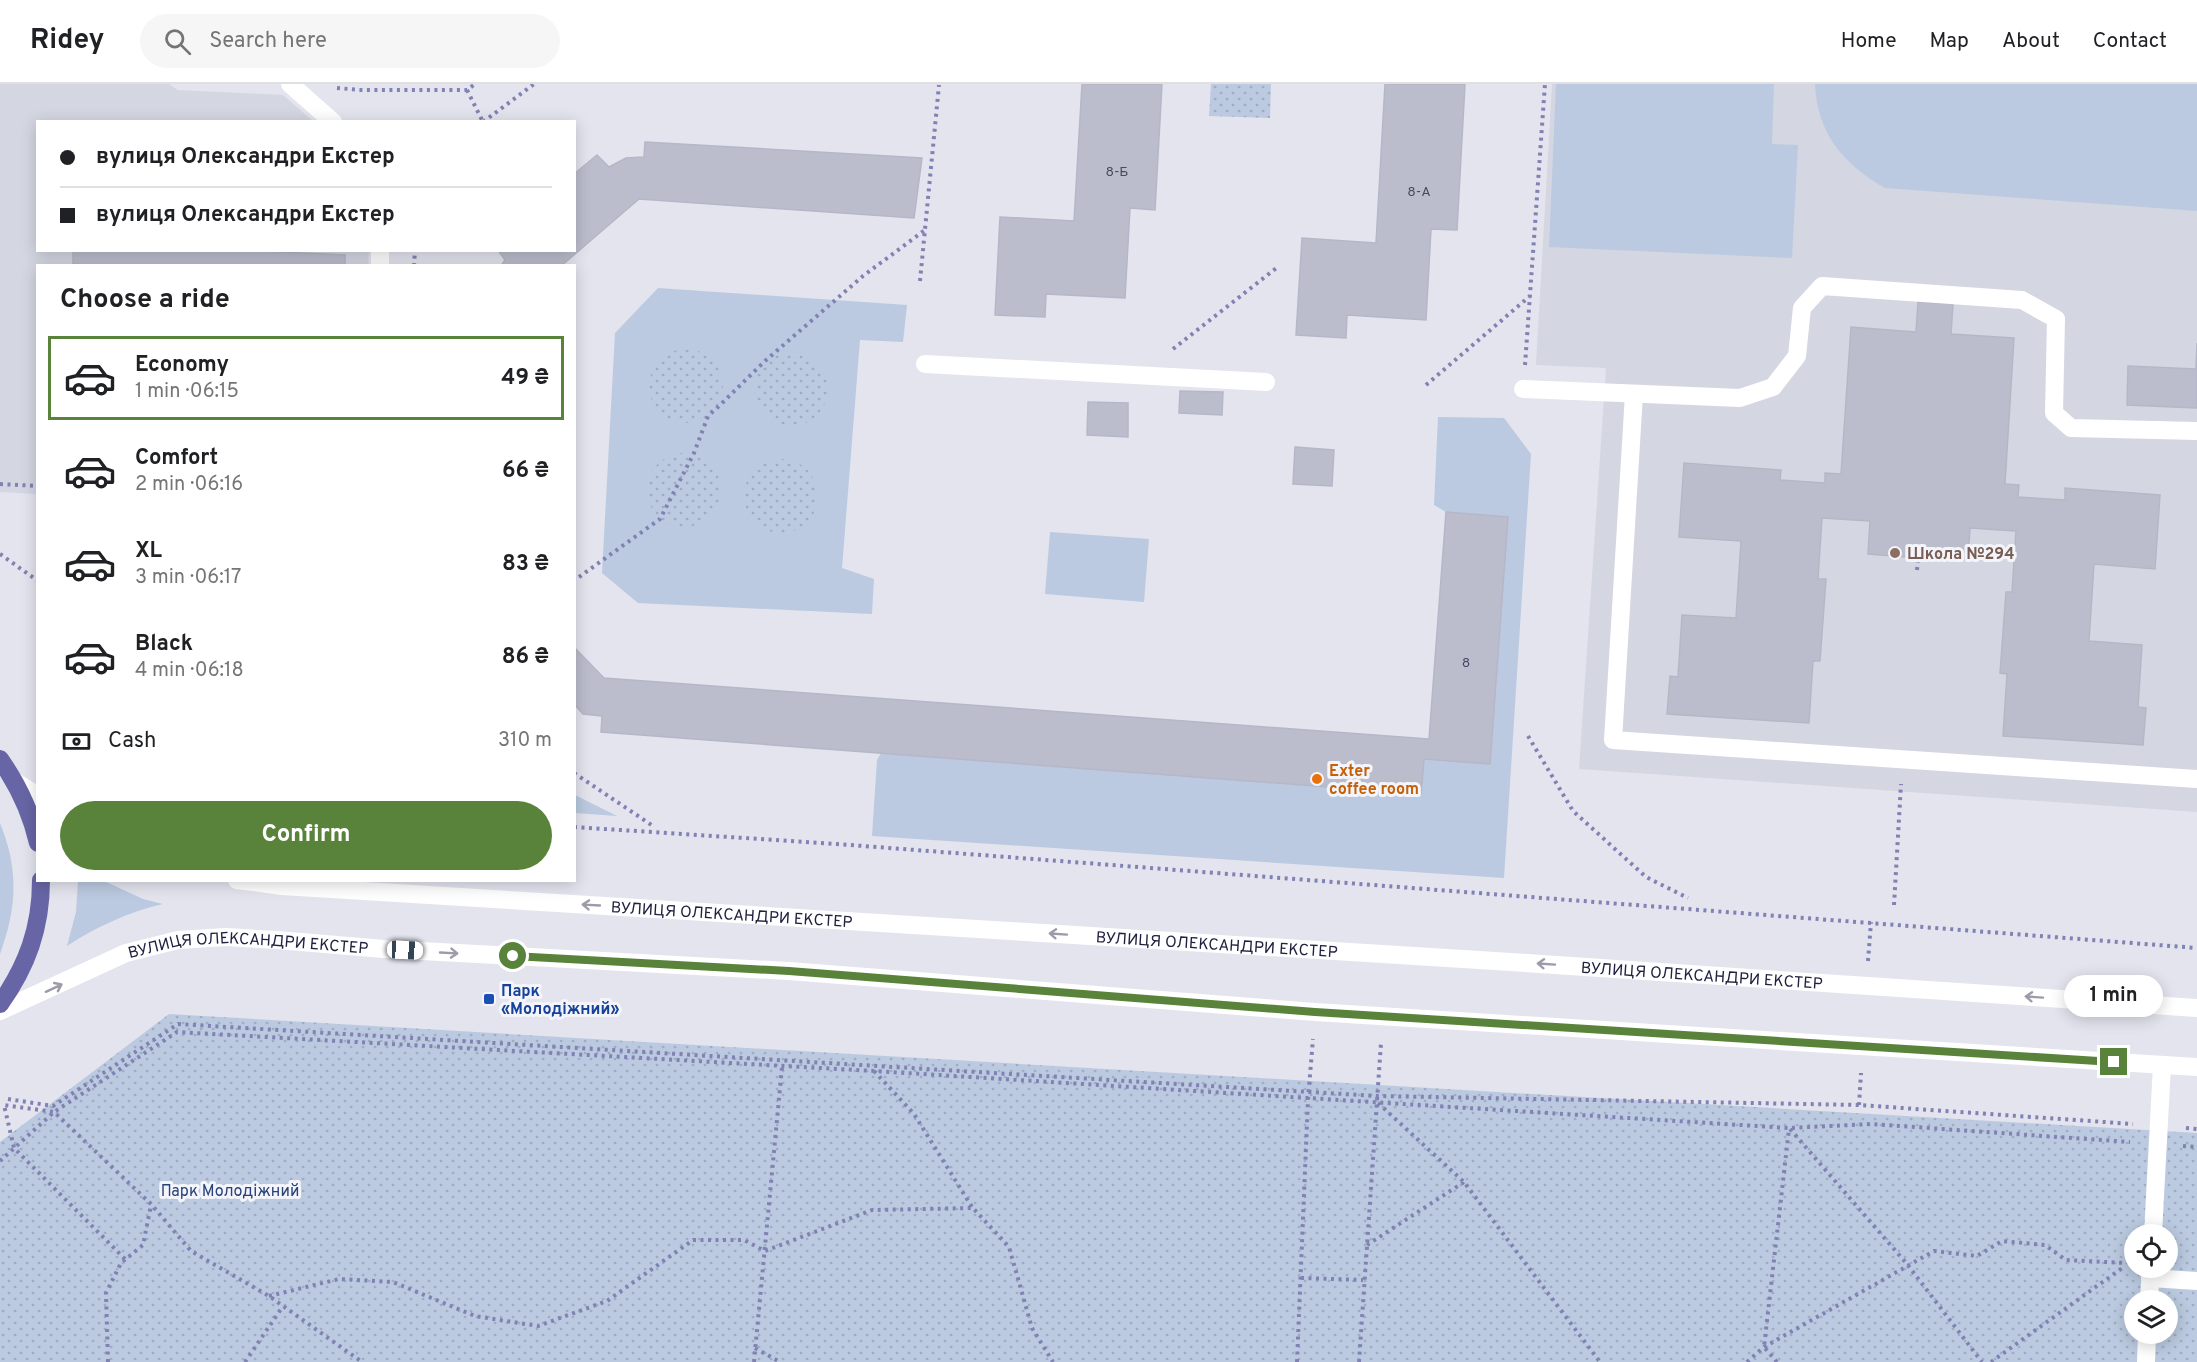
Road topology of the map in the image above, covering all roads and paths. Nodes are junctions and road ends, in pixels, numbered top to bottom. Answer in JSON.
{"nodes":[{"id":1,"x":290,"y":84,"type":"edge"},
{"id":2,"x":475,"y":84,"type":"edge"},
{"id":3,"x":534,"y":84,"type":"edge"},
{"id":4,"x":1545,"y":84,"type":"edge"},
{"id":5,"x":939,"y":85,"type":"edge"},
{"id":6,"x":329,"y":87,"type":"dead end"},
{"id":7,"x":467,"y":90,"type":"junction"},
{"id":8,"x":331,"y":120,"type":"edge"},
{"id":9,"x":482,"y":120,"type":"edge"},
{"id":10,"x":486,"y":120,"type":"edge"},
{"id":11,"x":925,"y":230,"type":"junction"},
{"id":12,"x":1279,"y":266,"type":"dead end"},
{"id":13,"x":920,"y":281,"type":"dead end"},
{"id":14,"x":1530,"y":296,"type":"junction"},
{"id":15,"x":925,"y":364,"type":"dead end"},
{"id":16,"x":1142,"y":374,"type":"junction"},
{"id":17,"x":1266,"y":382,"type":"dead end"},
{"id":18,"x":1426,"y":385,"type":"dead end"},
{"id":19,"x":1523,"y":389,"type":"joint"},
{"id":20,"x":1634,"y":394,"type":"junction"},
{"id":21,"x":2197,"y":431,"type":"edge"},
{"id":22,"x":0,"y":484,"type":"edge"},
{"id":23,"x":36,"y":486,"type":"edge"},
{"id":24,"x":0,"y":554,"type":"edge"},
{"id":25,"x":1918,"y":558,"type":"dead end"},
{"id":26,"x":1917,"y":570,"type":"dead end"},
{"id":27,"x":579,"y":577,"type":"dead end"},
{"id":28,"x":36,"y":580,"type":"edge"},
{"id":29,"x":1528,"y":736,"type":"dead end"},
{"id":30,"x":0,"y":759,"type":"edge"},
{"id":31,"x":1902,"y":759,"type":"junction"},
{"id":32,"x":576,"y":774,"type":"edge"},
{"id":33,"x":2197,"y":779,"type":"edge"},
{"id":34,"x":16,"y":782,"type":"junction"},
{"id":35,"x":36,"y":795,"type":"edge"},
{"id":36,"x":653,"y":826,"type":"dead end"},
{"id":37,"x":576,"y":827,"type":"edge"},
{"id":38,"x":36,"y":834,"type":"edge"},
{"id":39,"x":41,"y":882,"type":"edge"},
{"id":40,"x":252,"y":882,"type":"edge"},
{"id":41,"x":1688,"y":898,"type":"dead end"},
{"id":42,"x":1894,"y":906,"type":"dead end"},
{"id":43,"x":2197,"y":948,"type":"edge"},
{"id":44,"x":0,"y":1004,"type":"edge"},
{"id":45,"x":2197,"y":1008,"type":"edge"},
{"id":46,"x":0,"y":1011,"type":"edge"},
{"id":47,"x":1315,"y":1012,"type":"junction"},
{"id":48,"x":1383,"y":1015,"type":"junction"},
{"id":49,"x":2162,"y":1065,"type":"junction"},
{"id":50,"x":782,"y":1067,"type":"junction"},
{"id":51,"x":2197,"y":1067,"type":"edge"},
{"id":52,"x":874,"y":1071,"type":"junction"},
{"id":53,"x":1309,"y":1092,"type":"junction"},
{"id":54,"x":1377,"y":1096,"type":"junction"},
{"id":55,"x":8,"y":1099,"type":"dead end"},
{"id":56,"x":1308,"y":1099,"type":"junction"},
{"id":57,"x":1377,"y":1102,"type":"junction"},
{"id":58,"x":54,"y":1112,"type":"junction"},
{"id":59,"x":1790,"y":1128,"type":"junction"},
{"id":60,"x":2197,"y":1129,"type":"edge"},
{"id":61,"x":2158,"y":1135,"type":"junction"},
{"id":62,"x":2197,"y":1147,"type":"edge"},
{"id":63,"x":14,"y":1148,"type":"junction"},
{"id":64,"x":0,"y":1161,"type":"edge"},
{"id":65,"x":1464,"y":1182,"type":"junction"},
{"id":66,"x":152,"y":1204,"type":"junction"},
{"id":67,"x":973,"y":1208,"type":"junction"},
{"id":68,"x":2154,"y":1224,"type":"edge"},
{"id":69,"x":1367,"y":1245,"type":"junction"},
{"id":70,"x":765,"y":1251,"type":"junction"},
{"id":71,"x":125,"y":1259,"type":"junction"},
{"id":72,"x":1907,"y":1264,"type":"junction"},
{"id":73,"x":1301,"y":1278,"type":"junction"},
{"id":74,"x":2178,"y":1278,"type":"edge"},
{"id":75,"x":1363,"y":1280,"type":"junction"},
{"id":76,"x":2197,"y":1281,"type":"edge"},
{"id":77,"x":269,"y":1296,"type":"junction"},
{"id":78,"x":283,"y":1306,"type":"junction"},
{"id":79,"x":2147,"y":1344,"type":"edge"},
{"id":80,"x":1764,"y":1347,"type":"junction"},
{"id":81,"x":756,"y":1348,"type":"junction"},
{"id":82,"x":108,"y":1362,"type":"edge"},
{"id":83,"x":245,"y":1362,"type":"edge"},
{"id":84,"x":362,"y":1362,"type":"edge"},
{"id":85,"x":754,"y":1362,"type":"edge"},
{"id":86,"x":780,"y":1362,"type":"edge"},
{"id":87,"x":1053,"y":1362,"type":"edge"},
{"id":88,"x":1298,"y":1362,"type":"edge"},
{"id":89,"x":1359,"y":1362,"type":"edge"},
{"id":90,"x":1600,"y":1362,"type":"edge"},
{"id":91,"x":1747,"y":1362,"type":"edge"},
{"id":92,"x":1777,"y":1362,"type":"edge"},
{"id":93,"x":1983,"y":1362,"type":"edge"},
{"id":94,"x":1991,"y":1362,"type":"edge"},
{"id":95,"x":2146,"y":1362,"type":"edge"}],
"edges":[{"from":1,"to":8,"type":"street"},
{"from":2,"to":7,"type":"path"},
{"from":3,"to":10,"type":"path"},
{"from":4,"to":14,"type":"path"},
{"from":5,"to":11,"type":"path"},
{"from":6,"to":7,"type":"path"},
{"from":7,"to":9,"type":"path"},
{"from":11,"to":13,"type":"path"},
{"from":11,"to":27,"type":"path"},
{"from":12,"to":16,"type":"path"},
{"from":14,"to":18,"type":"path"},
{"from":14,"to":19,"type":"path"},
{"from":15,"to":16,"type":"street"},
{"from":16,"to":17,"type":"street"},
{"from":19,"to":20,"type":"street"},
{"from":20,"to":21,"type":"street"},
{"from":20,"to":31,"type":"street"},
{"from":22,"to":23,"type":"path"},
{"from":24,"to":28,"type":"path"},
{"from":25,"to":26,"type":"path"},
{"from":29,"to":41,"type":"path"},
{"from":30,"to":34,"type":"main road"},
{"from":31,"to":33,"type":"street"},
{"from":31,"to":42,"type":"path"},
{"from":32,"to":36,"type":"path"},
{"from":34,"to":35,"type":"street"},
{"from":34,"to":38,"type":"main road"},
{"from":37,"to":43,"type":"path"},
{"from":39,"to":44,"type":"main road"},
{"from":45,"to":40,"type":"street","name":"ВУЛИЦЯ ОЛЕКСАНДРИ ЕКСТЕР","one_way":true},
{"from":46,"to":47,"type":"street","name":"ВУЛИЦЯ ОЛЕКСАНДРИ ЕКСТЕР","one_way":true},
{"from":47,"to":48,"type":"street","name":"ВУЛИЦЯ ОЛЕКСАНДРИ ЕКСТЕР"},
{"from":47,"to":53,"type":"path"},
{"from":48,"to":49,"type":"street","name":"ВУЛИЦЯ ОЛЕКСАНДРИ ЕКСТЕР"},
{"from":48,"to":54,"type":"path"},
{"from":49,"to":51,"type":"street","name":"ВУЛИЦЯ ОЛЕКСАНДРИ ЕКСТЕР"},
{"from":49,"to":61,"type":"street"},
{"from":50,"to":52,"type":"path"},
{"from":50,"to":58,"type":"path"},
{"from":50,"to":70,"type":"path"},
{"from":52,"to":56,"type":"path"},
{"from":52,"to":67,"type":"path"},
{"from":53,"to":54,"type":"path"},
{"from":53,"to":55,"type":"path"},
{"from":53,"to":56,"type":"path"},
{"from":54,"to":57,"type":"path"},
{"from":54,"to":61,"type":"path"},
{"from":56,"to":57,"type":"path"},
{"from":56,"to":73,"type":"path"},
{"from":57,"to":59,"type":"path"},
{"from":57,"to":65,"type":"path"},
{"from":57,"to":69,"type":"path"},
{"from":58,"to":63,"type":"path"},
{"from":58,"to":63,"type":"path"},
{"from":58,"to":66,"type":"path"},
{"from":59,"to":61,"type":"path"},
{"from":59,"to":72,"type":"path"},
{"from":59,"to":80,"type":"path"},
{"from":60,"to":61,"type":"path"},
{"from":61,"to":62,"type":"path"},
{"from":61,"to":68,"type":"street"},
{"from":63,"to":64,"type":"path"},
{"from":63,"to":71,"type":"path"},
{"from":65,"to":69,"type":"path"},
{"from":65,"to":90,"type":"path"},
{"from":66,"to":71,"type":"path"},
{"from":66,"to":77,"type":"path"},
{"from":67,"to":70,"type":"path"},
{"from":67,"to":87,"type":"path"},
{"from":69,"to":75,"type":"path"},
{"from":70,"to":77,"type":"path"},
{"from":70,"to":81,"type":"path"},
{"from":71,"to":82,"type":"path"},
{"from":72,"to":80,"type":"path"},
{"from":72,"to":93,"type":"path"},
{"from":72,"to":94,"type":"path"},
{"from":73,"to":75,"type":"path"},
{"from":73,"to":88,"type":"path"},
{"from":74,"to":76,"type":"street"},
{"from":75,"to":89,"type":"path"},
{"from":77,"to":78,"type":"path"},
{"from":78,"to":83,"type":"path"},
{"from":78,"to":84,"type":"path"},
{"from":79,"to":95,"type":"street"},
{"from":80,"to":91,"type":"path"},
{"from":80,"to":92,"type":"path"},
{"from":81,"to":85,"type":"path"},
{"from":81,"to":86,"type":"path"}]}
